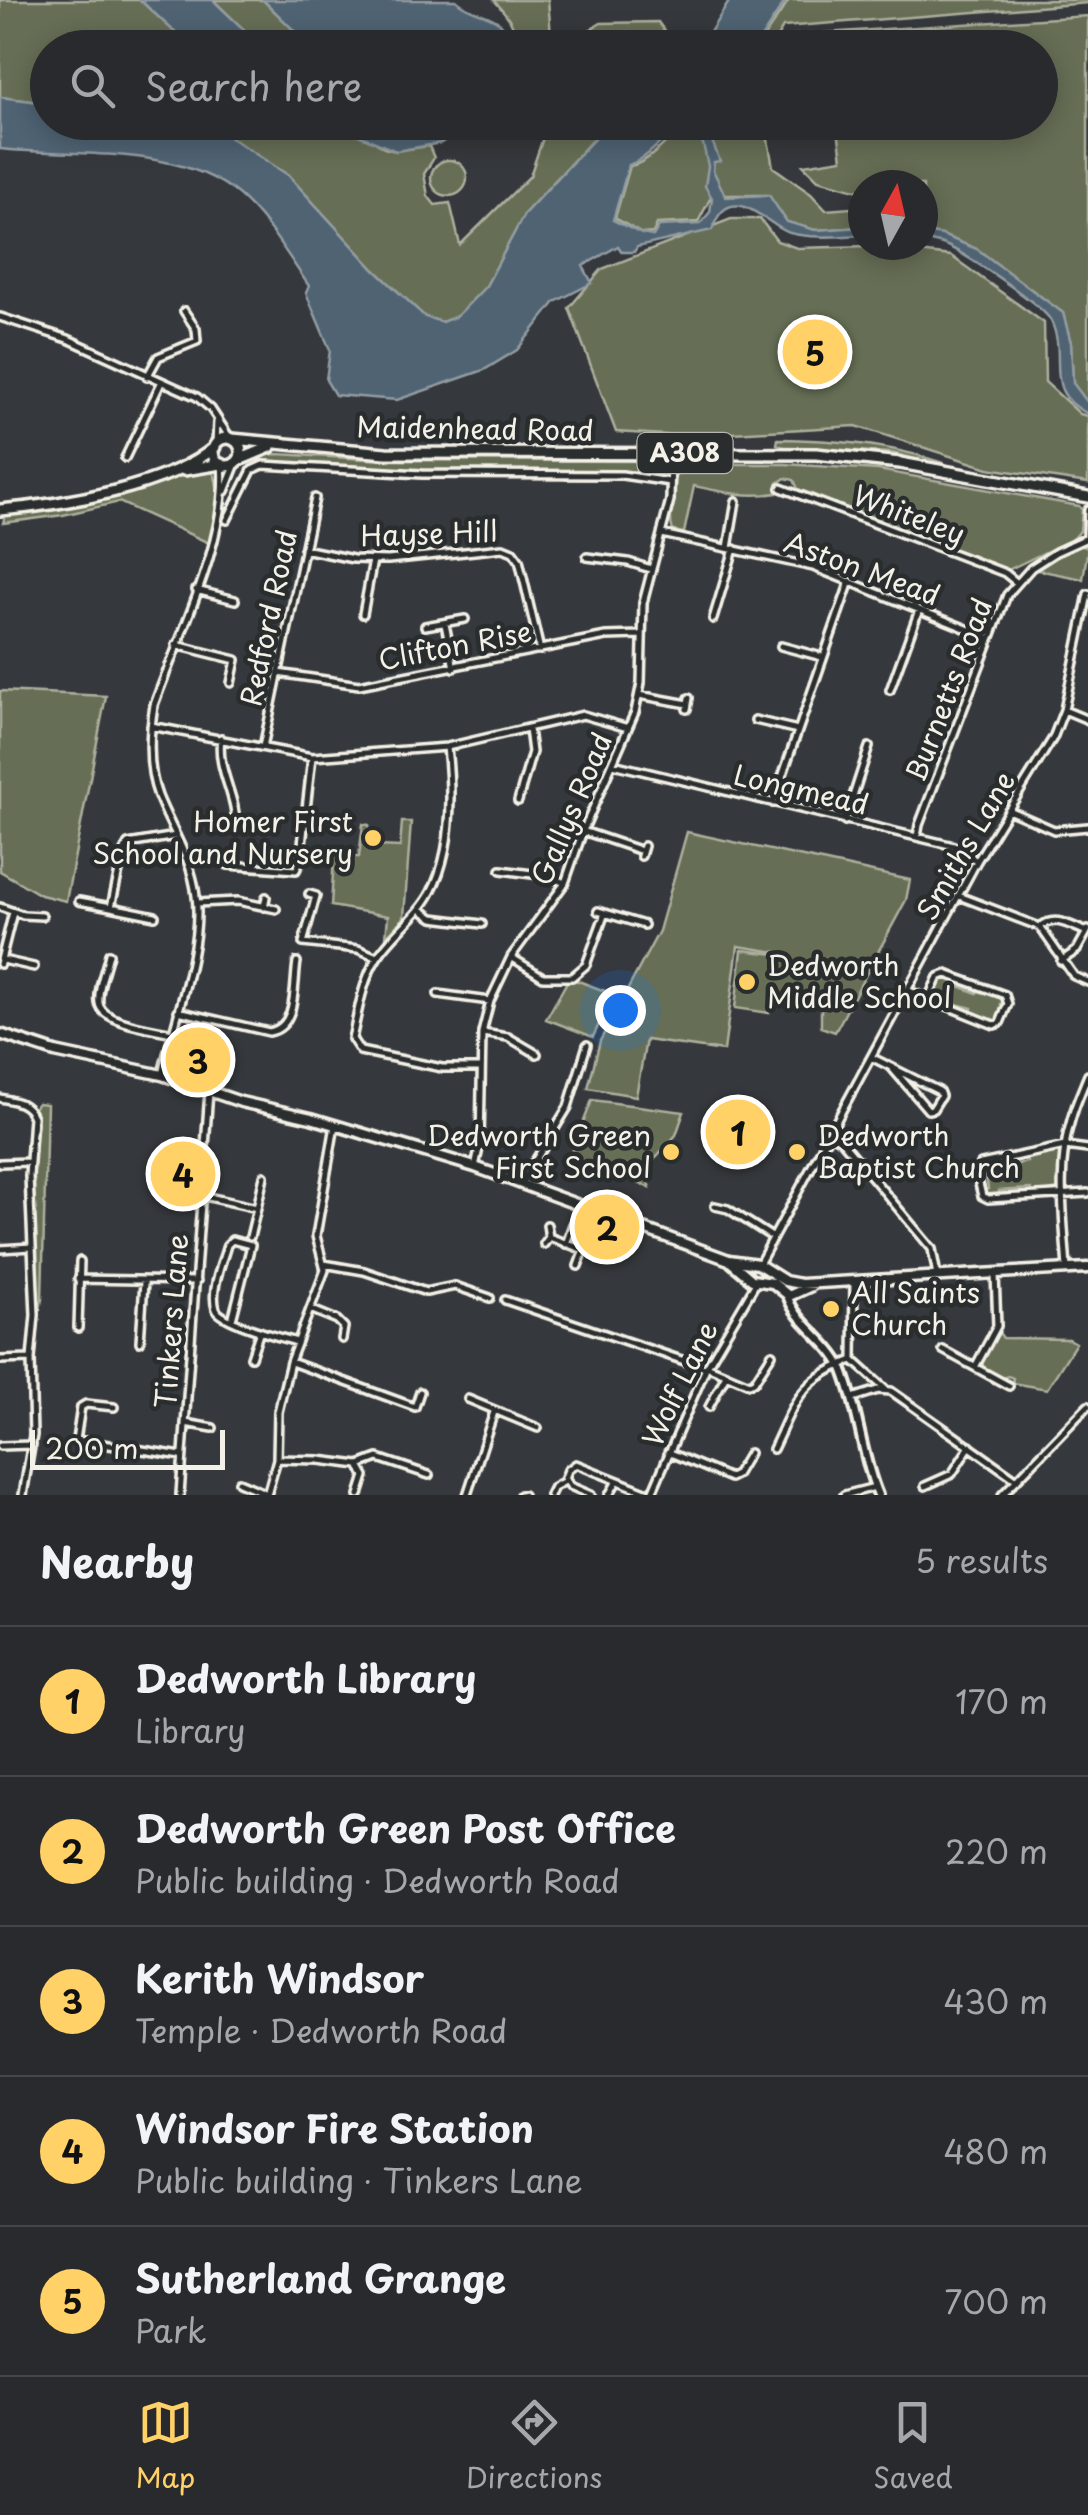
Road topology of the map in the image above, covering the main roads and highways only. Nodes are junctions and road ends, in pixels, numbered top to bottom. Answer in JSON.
{"nodes":[{"id":1,"x":231,"y":439,"type":"junction"},
{"id":2,"x":215,"y":445,"type":"junction"},
{"id":3,"x":278,"y":446,"type":"junction"},
{"id":4,"x":238,"y":460,"type":"junction"},
{"id":5,"x":221,"y":464,"type":"junction"},
{"id":6,"x":172,"y":472,"type":"junction"},
{"id":7,"x":1088,"y":497,"type":"edge"},
{"id":8,"x":0,"y":510,"type":"edge"},
{"id":9,"x":0,"y":1034,"type":"edge"},
{"id":10,"x":729,"y":1260,"type":"junction"},
{"id":11,"x":759,"y":1266,"type":"junction"},
{"id":12,"x":1088,"y":1268,"type":"edge"},
{"id":13,"x":754,"y":1279,"type":"junction"},
{"id":14,"x":791,"y":1289,"type":"junction"}],
"edges":[{"from":1,"to":2,"type":"main road"},
{"from":1,"to":3,"type":"main road","name":"Maidenhead Road","number":"A308"},
{"from":1,"to":4,"type":"main road"},
{"from":2,"to":5,"type":"main road"},
{"from":2,"to":6,"type":"main road"},
{"from":3,"to":4,"type":"main road","name":"Maidenhead Road","number":"A308"},
{"from":3,"to":7,"type":"main road","name":"Maidenhead Road","number":"A308"},
{"from":4,"to":5,"type":"main road"},
{"from":5,"to":6,"type":"main road"},
{"from":6,"to":8,"type":"main road"},
{"from":9,"to":10,"type":"main road"},
{"from":10,"to":11,"type":"main road"},
{"from":10,"to":13,"type":"main road"},
{"from":11,"to":13,"type":"main road"},
{"from":11,"to":13,"type":"main road"},
{"from":11,"to":14,"type":"main road"},
{"from":12,"to":14,"type":"main road"},
{"from":13,"to":14,"type":"main road"}]}
